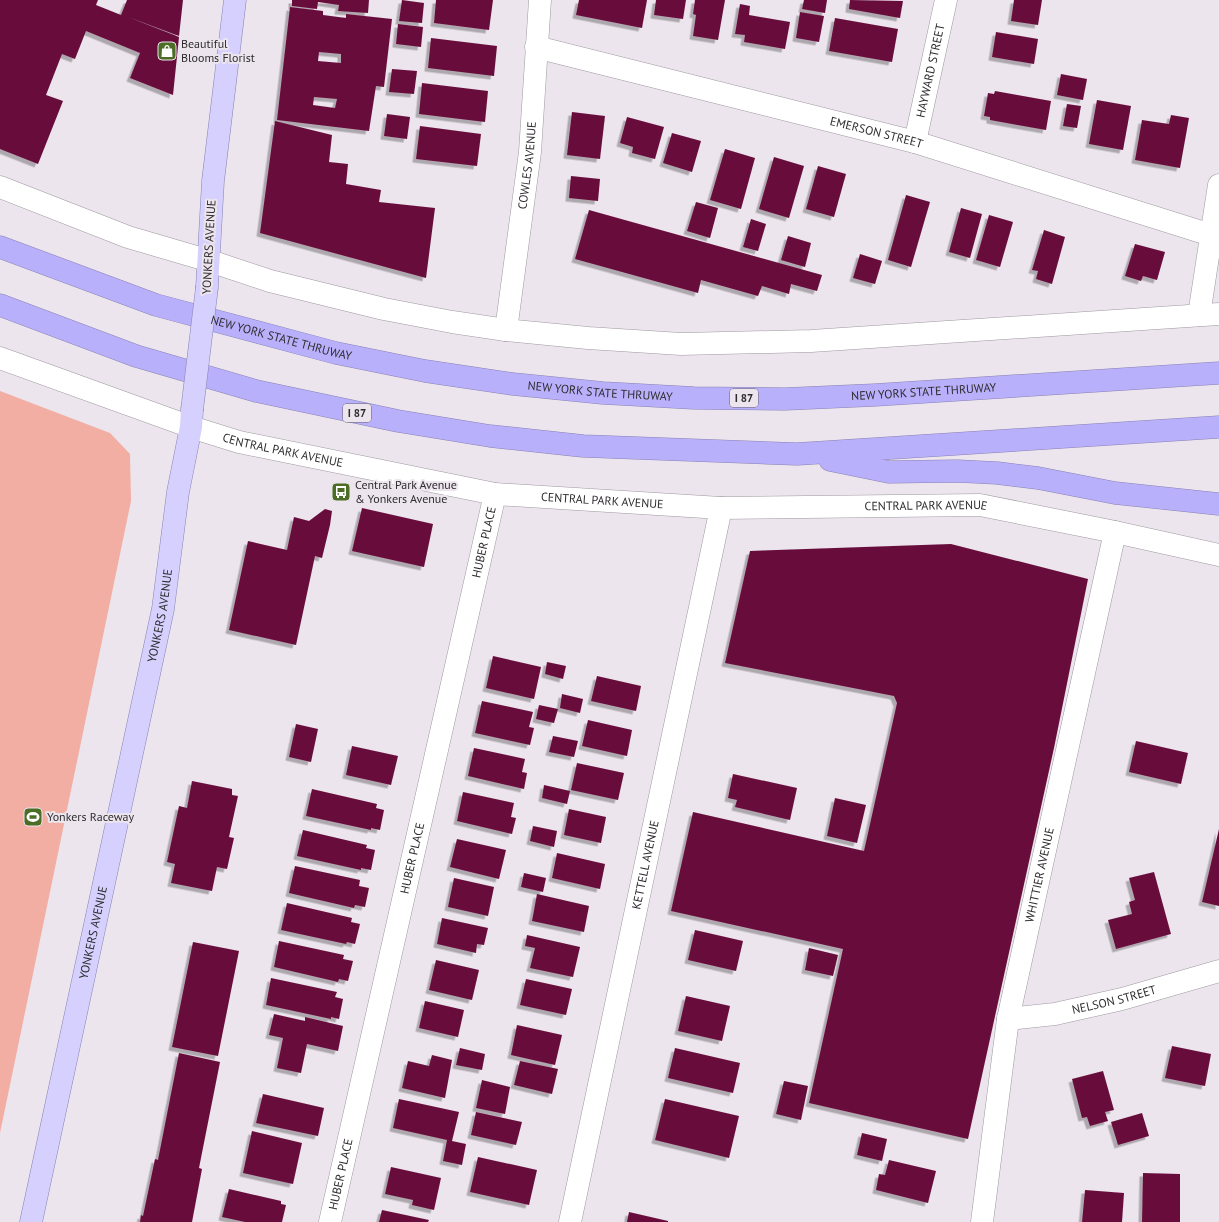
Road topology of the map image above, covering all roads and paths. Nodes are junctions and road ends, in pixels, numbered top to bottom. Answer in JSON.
{"nodes":[{"id":1,"x":235,"y":0,"type":"edge"},
{"id":2,"x":540,"y":0,"type":"edge"},
{"id":3,"x":946,"y":0,"type":"edge"},
{"id":4,"x":536,"y":47,"type":"junction"},
{"id":5,"x":915,"y":142,"type":"junction"},
{"id":6,"x":1219,"y":185,"type":"edge"},
{"id":7,"x":0,"y":187,"type":"edge"},
{"id":8,"x":1211,"y":235,"type":"junction"},
{"id":9,"x":0,"y":247,"type":"edge"},
{"id":10,"x":210,"y":260,"type":"junction"},
{"id":11,"x":0,"y":305,"type":"edge"},
{"id":12,"x":1209,"y":315,"type":"edge"},
{"id":13,"x":506,"y":330,"type":"junction"},
{"id":14,"x":0,"y":358,"type":"edge"},
{"id":15,"x":1219,"y":361,"type":"edge"},
{"id":16,"x":1219,"y":373,"type":"edge"},
{"id":17,"x":1102,"y":380,"type":"junction"},
{"id":18,"x":191,"y":419,"type":"junction"},
{"id":19,"x":1219,"y":427,"type":"edge"},
{"id":20,"x":797,"y":454,"type":"junction"},
{"id":21,"x":495,"y":494,"type":"junction"},
{"id":22,"x":1219,"y":504,"type":"edge"},
{"id":23,"x":721,"y":508,"type":"junction"},
{"id":24,"x":1115,"y":532,"type":"junction"},
{"id":25,"x":1219,"y":555,"type":"edge"},
{"id":26,"x":1219,"y":971,"type":"edge"},
{"id":27,"x":1008,"y":1019,"type":"junction"},
{"id":28,"x":31,"y":1222,"type":"edge"},
{"id":29,"x":330,"y":1222,"type":"edge"},
{"id":30,"x":570,"y":1222,"type":"edge"},
{"id":31,"x":982,"y":1222,"type":"edge"}],
"edges":[{"from":1,"to":10,"type":"main road","name":"YONKERS AVENUE"},
{"from":2,"to":4,"type":"street","name":"COWLES AVENUE"},
{"from":3,"to":5,"type":"street","name":"HAYWARD STREET"},
{"from":4,"to":5,"type":"street","name":"EMERSON STREET"},
{"from":4,"to":13,"type":"street","name":"COWLES AVENUE"},
{"from":5,"to":8,"type":"street","name":"EMERSON STREET"},
{"from":6,"to":8,"type":"street"},
{"from":7,"to":10,"type":"street"},
{"from":8,"to":12,"type":"street"},
{"from":9,"to":17,"type":"highway","name":"NEW YORK STATE THRUWAY","number":"I 87"},
{"from":10,"to":13,"type":"street"},
{"from":10,"to":18,"type":"main road","name":"YONKERS AVENUE","bridge":true},
{"from":11,"to":20,"type":"highway","number":"I 87"},
{"from":12,"to":13,"type":"street"},
{"from":14,"to":18,"type":"street","name":"CENTRAL PARK AVENUE"},
{"from":15,"to":17,"type":"highway"},
{"from":16,"to":17,"type":"highway","name":"NEW YORK STATE THRUWAY","number":"I 87"},
{"from":18,"to":21,"type":"street","name":"CENTRAL PARK AVENUE"},
{"from":18,"to":28,"type":"main road","name":"YONKERS AVENUE"},
{"from":19,"to":20,"type":"highway","number":"I 87"},
{"from":20,"to":22,"type":"highway"},
{"from":21,"to":23,"type":"street","name":"CENTRAL PARK AVENUE"},
{"from":21,"to":29,"type":"street","name":"HUBER PLACE"},
{"from":23,"to":24,"type":"street","name":"CENTRAL PARK AVENUE"},
{"from":23,"to":30,"type":"street","name":"KETTELL AVENUE"},
{"from":24,"to":25,"type":"street","name":"CENTRAL PARK AVENUE"},
{"from":24,"to":27,"type":"street","name":"WHITTIER AVENUE"},
{"from":26,"to":27,"type":"street","name":"NELSON STREET"},
{"from":27,"to":31,"type":"street","name":"WHITTIER AVENUE"}]}
